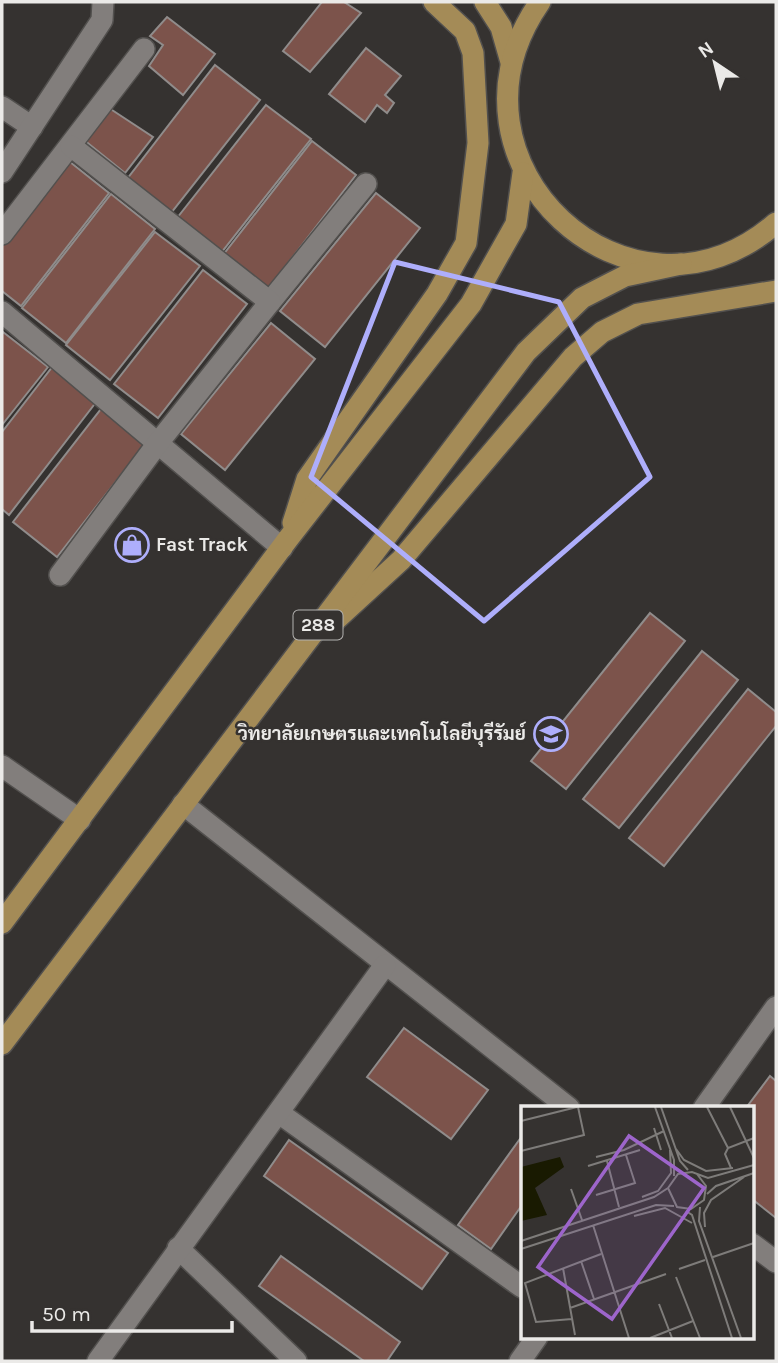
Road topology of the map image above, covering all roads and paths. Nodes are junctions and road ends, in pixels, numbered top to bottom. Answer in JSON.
{"nodes":[{"id":1,"x":103,"y":2,"type":"edge"},
{"id":2,"x":434,"y":2,"type":"edge"},
{"id":3,"x":485,"y":2,"type":"edge"},
{"id":4,"x":540,"y":2,"type":"edge"},
{"id":5,"x":144,"y":49,"type":"dead end"},
{"id":6,"x":511,"y":62,"type":"junction"},
{"id":7,"x":2,"y":107,"type":"edge"},
{"id":8,"x":32,"y":127,"type":"junction"},
{"id":9,"x":71,"y":146,"type":"junction"},
{"id":10,"x":2,"y":172,"type":"edge"},
{"id":11,"x":523,"y":173,"type":"junction"},
{"id":12,"x":366,"y":184,"type":"dead end"},
{"id":13,"x":776,"y":223,"type":"edge"},
{"id":14,"x":2,"y":234,"type":"edge"},
{"id":15,"x":776,"y":245,"type":"edge"},
{"id":16,"x":716,"y":257,"type":"junction"},
{"id":17,"x":681,"y":264,"type":"junction"},
{"id":18,"x":776,"y":291,"type":"edge"},
{"id":19,"x":270,"y":302,"type":"junction"},
{"id":20,"x":2,"y":312,"type":"edge"},
{"id":21,"x":158,"y":443,"type":"junction"},
{"id":22,"x":285,"y":543,"type":"junction"},
{"id":23,"x":60,"y":575,"type":"dead end"},
{"id":24,"x":286,"y":666,"type":"junction"},
{"id":25,"x":2,"y":766,"type":"edge"},
{"id":26,"x":183,"y":804,"type":"junction"},
{"id":27,"x":80,"y":820,"type":"junction"},
{"id":28,"x":2,"y":923,"type":"edge"},
{"id":29,"x":385,"y":965,"type":"junction"},
{"id":30,"x":776,"y":1007,"type":"edge"},
{"id":31,"x":2,"y":1044,"type":"edge"},
{"id":32,"x":566,"y":1106,"type":"edge"},
{"id":33,"x":705,"y":1106,"type":"edge"},
{"id":34,"x":279,"y":1112,"type":"junction"},
{"id":35,"x":754,"y":1246,"type":"edge"},
{"id":36,"x":178,"y":1248,"type":"junction"},
{"id":37,"x":776,"y":1262,"type":"edge"},
{"id":38,"x":521,"y":1286,"type":"edge"},
{"id":39,"x":536,"y":1338,"type":"edge"},
{"id":40,"x":97,"y":1361,"type":"edge"},
{"id":41,"x":296,"y":1361,"type":"edge"},
{"id":42,"x":520,"y":1361,"type":"edge"}],
"edges":[{"from":1,"to":8,"type":"street"},
{"from":2,"to":22,"type":"main road"},
{"from":3,"to":6,"type":"main road"},
{"from":4,"to":6,"type":"main road"},
{"from":5,"to":9,"type":"street"},
{"from":6,"to":11,"type":"main road"},
{"from":7,"to":8,"type":"street"},
{"from":8,"to":10,"type":"street"},
{"from":9,"to":14,"type":"street"},
{"from":9,"to":19,"type":"street"},
{"from":11,"to":17,"type":"main road"},
{"from":11,"to":22,"type":"main road"},
{"from":12,"to":19,"type":"street"},
{"from":13,"to":16,"type":"main road"},
{"from":15,"to":16,"type":"main road"},
{"from":16,"to":17,"type":"main road"},
{"from":17,"to":24,"type":"main road","number":"288"},
{"from":18,"to":24,"type":"main road"},
{"from":19,"to":21,"type":"street"},
{"from":20,"to":21,"type":"street"},
{"from":21,"to":22,"type":"street"},
{"from":21,"to":23,"type":"street"},
{"from":22,"to":27,"type":"main road"},
{"from":24,"to":26,"type":"main road","number":"288"},
{"from":25,"to":27,"type":"street"},
{"from":26,"to":29,"type":"street"},
{"from":26,"to":31,"type":"main road","number":"288"},
{"from":27,"to":28,"type":"main road"},
{"from":29,"to":32,"type":"street"},
{"from":29,"to":34,"type":"street"},
{"from":30,"to":33,"type":"street"},
{"from":34,"to":36,"type":"street"},
{"from":34,"to":38,"type":"street"},
{"from":35,"to":37,"type":"street"},
{"from":36,"to":40,"type":"street"},
{"from":36,"to":41,"type":"street"},
{"from":39,"to":42,"type":"street"}]}
